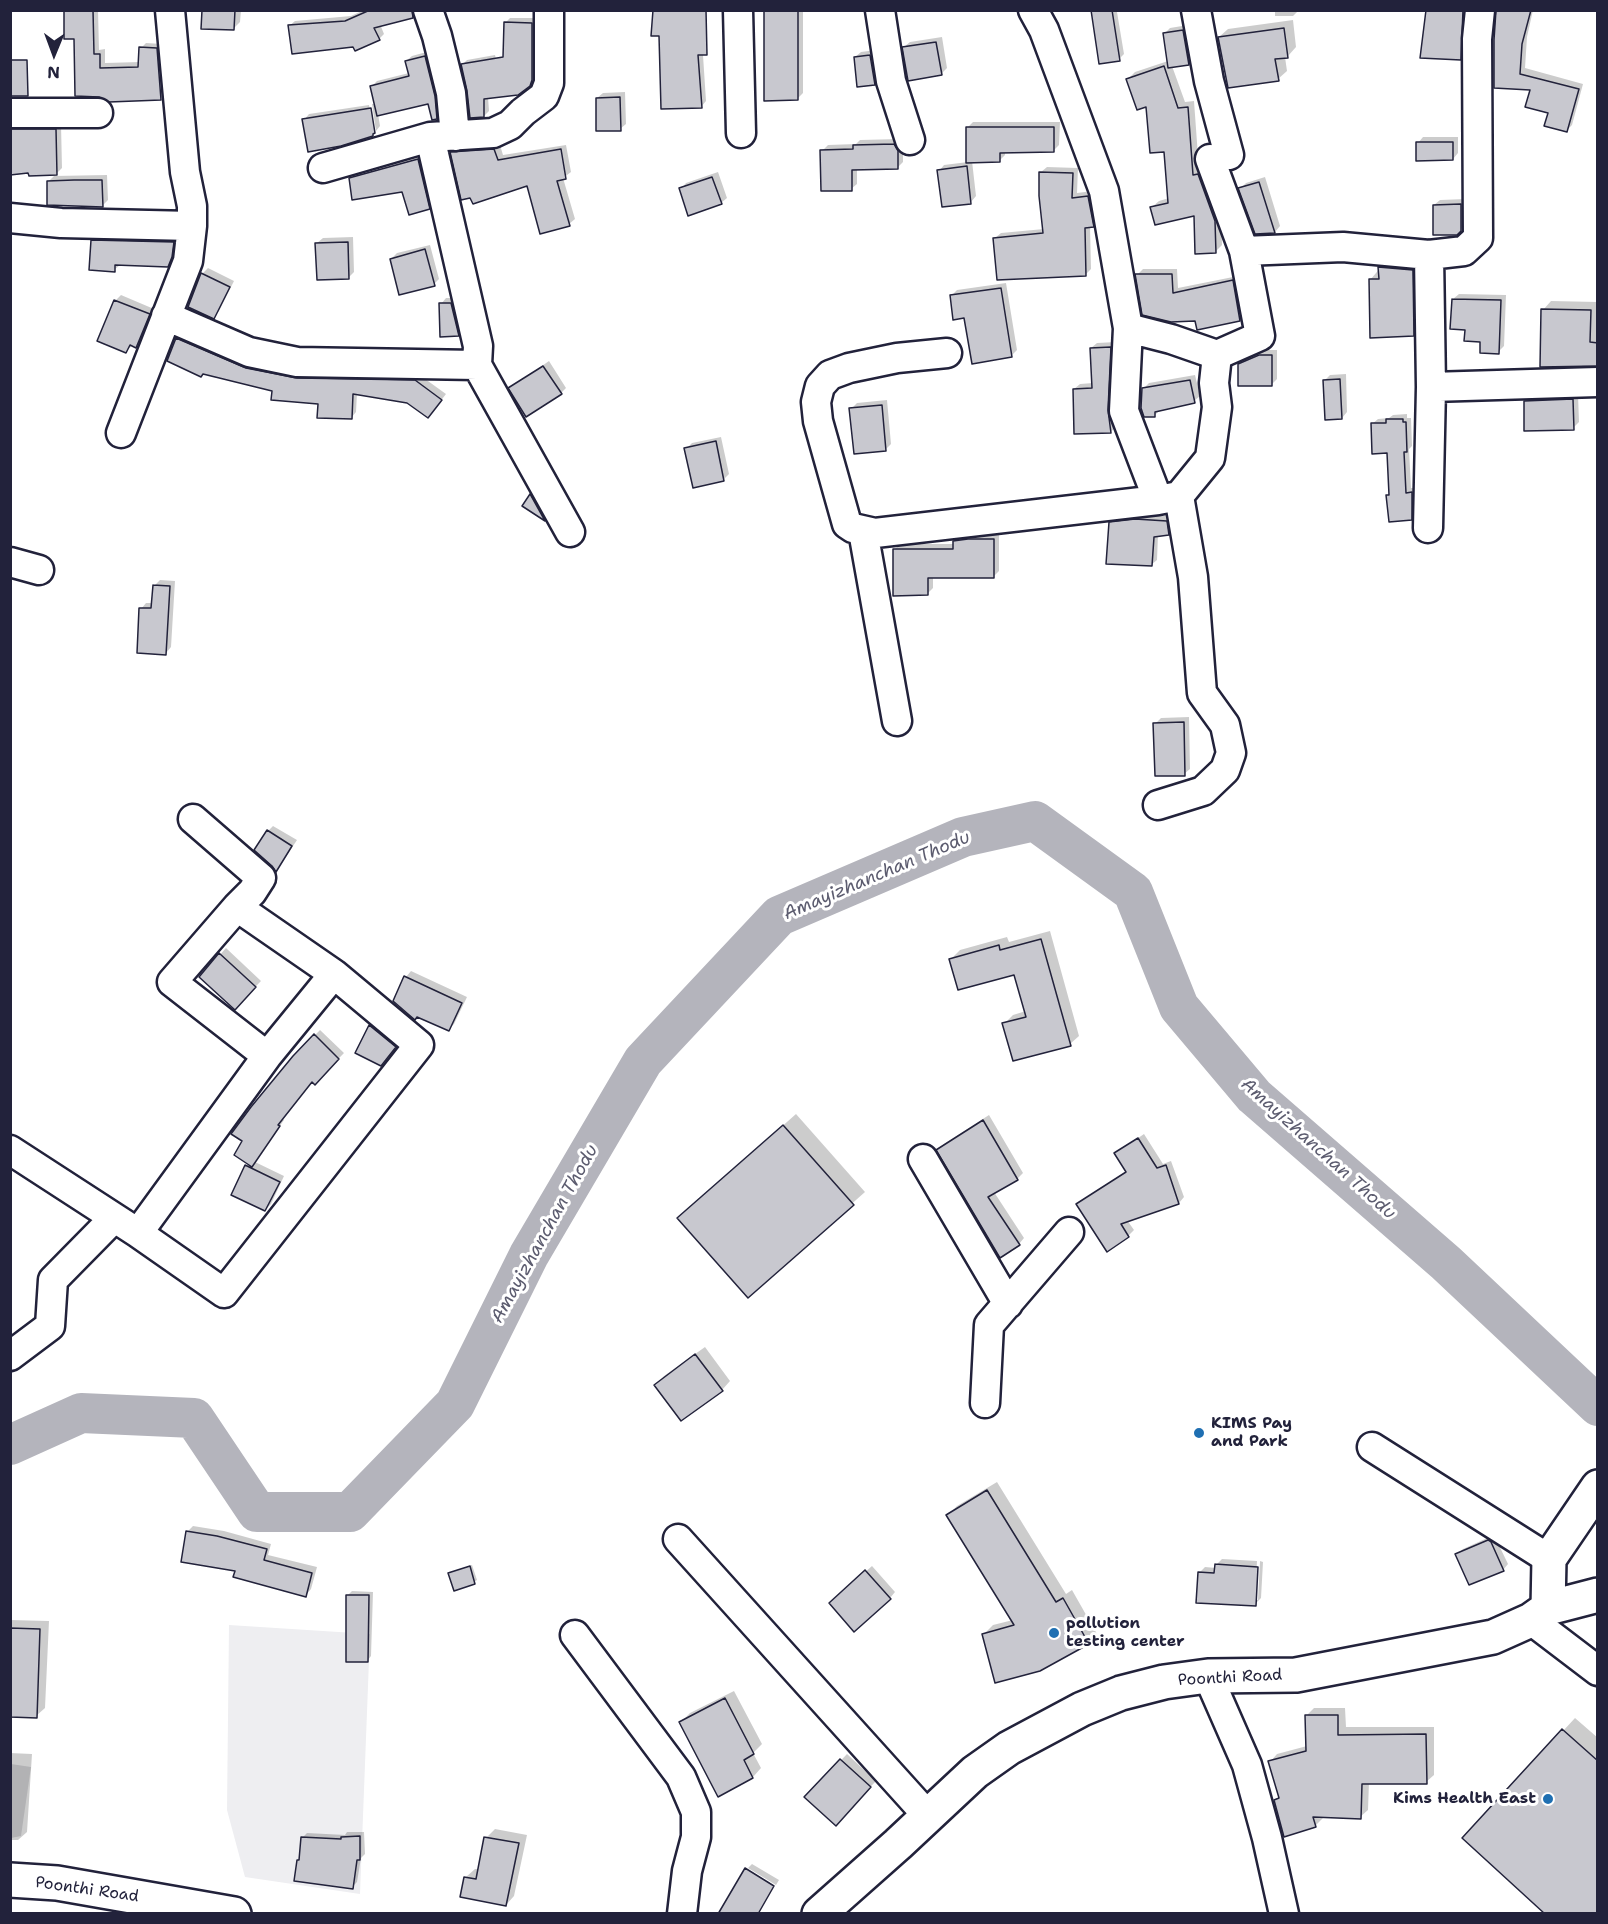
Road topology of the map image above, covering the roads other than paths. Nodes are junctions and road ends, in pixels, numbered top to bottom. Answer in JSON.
{"nodes":[{"id":1,"x":170,"y":10,"type":"edge"},
{"id":2,"x":428,"y":10,"type":"edge"},
{"id":3,"x":549,"y":10,"type":"edge"},
{"id":4,"x":738,"y":10,"type":"edge"},
{"id":5,"x":880,"y":10,"type":"edge"},
{"id":6,"x":1034,"y":10,"type":"edge"},
{"id":7,"x":1196,"y":10,"type":"edge"},
{"id":8,"x":1480,"y":10,"type":"edge"},
{"id":9,"x":10,"y":113,"type":"edge"},
{"id":10,"x":98,"y":113,"type":"dead end"},
{"id":11,"x":741,"y":133,"type":"dead end"},
{"id":12,"x":443,"y":136,"type":"junction"},
{"id":13,"x":910,"y":140,"type":"dead end"},
{"id":14,"x":323,"y":168,"type":"dead end"},
{"id":15,"x":10,"y":218,"type":"edge"},
{"id":16,"x":192,"y":226,"type":"junction"},
{"id":17,"x":1244,"y":251,"type":"junction"},
{"id":18,"x":1429,"y":255,"type":"junction"},
{"id":19,"x":166,"y":316,"type":"junction"},
{"id":20,"x":1128,"y":328,"type":"junction"},
{"id":21,"x":946,"y":353,"type":"dead end"},
{"id":22,"x":1217,"y":355,"type":"junction"},
{"id":23,"x":477,"y":364,"type":"junction"},
{"id":24,"x":1598,"y":382,"type":"edge"},
{"id":25,"x":1431,"y":387,"type":"junction"},
{"id":26,"x":121,"y":433,"type":"dead end"},
{"id":27,"x":1169,"y":498,"type":"junction"},
{"id":28,"x":1428,"y":528,"type":"dead end"},
{"id":29,"x":863,"y":531,"type":"junction"},
{"id":30,"x":570,"y":532,"type":"dead end"},
{"id":31,"x":10,"y":562,"type":"edge"},
{"id":32,"x":39,"y":570,"type":"dead end"},
{"id":33,"x":897,"y":721,"type":"dead end"},
{"id":34,"x":1158,"y":805,"type":"dead end"},
{"id":35,"x":193,"y":819,"type":"dead end"},
{"id":36,"x":237,"y":907,"type":"junction"},
{"id":37,"x":334,"y":974,"type":"junction"},
{"id":38,"x":267,"y":1056,"type":"junction"},
{"id":39,"x":10,"y":1150,"type":"edge"},
{"id":40,"x":923,"y":1159,"type":"dead end"},
{"id":41,"x":114,"y":1218,"type":"junction"},
{"id":42,"x":1069,"y":1232,"type":"dead end"},
{"id":43,"x":138,"y":1233,"type":"junction"},
{"id":44,"x":1008,"y":1304,"type":"junction"},
{"id":45,"x":10,"y":1356,"type":"edge"},
{"id":46,"x":985,"y":1403,"type":"dead end"},
{"id":47,"x":1372,"y":1447,"type":"dead end"},
{"id":48,"x":1598,"y":1487,"type":"edge"},
{"id":49,"x":678,"y":1539,"type":"dead end"},
{"id":50,"x":1558,"y":1547,"type":"junction"},
{"id":51,"x":1598,"y":1595,"type":"edge"},
{"id":52,"x":1540,"y":1614,"type":"junction"},
{"id":53,"x":575,"y":1635,"type":"dead end"},
{"id":54,"x":1598,"y":1671,"type":"edge"},
{"id":55,"x":1208,"y":1676,"type":"junction"},
{"id":56,"x":928,"y":1816,"type":"junction"},
{"id":57,"x":10,"y":1880,"type":"edge"},
{"id":58,"x":234,"y":1914,"type":"edge"},
{"id":59,"x":682,"y":1914,"type":"edge"},
{"id":60,"x":819,"y":1914,"type":"edge"},
{"id":61,"x":1284,"y":1914,"type":"edge"}],
"edges":[{"from":1,"to":16,"type":"street"},
{"from":2,"to":12,"type":"street"},
{"from":3,"to":12,"type":"street"},
{"from":4,"to":11,"type":"street"},
{"from":5,"to":13,"type":"street"},
{"from":6,"to":20,"type":"street"},
{"from":7,"to":17,"type":"street"},
{"from":8,"to":18,"type":"street"},
{"from":9,"to":10,"type":"street"},
{"from":12,"to":14,"type":"street"},
{"from":12,"to":23,"type":"street"},
{"from":15,"to":16,"type":"street"},
{"from":16,"to":19,"type":"street"},
{"from":17,"to":18,"type":"street"},
{"from":17,"to":22,"type":"street"},
{"from":18,"to":25,"type":"street"},
{"from":19,"to":23,"type":"street"},
{"from":19,"to":26,"type":"street"},
{"from":20,"to":22,"type":"street"},
{"from":20,"to":27,"type":"street"},
{"from":21,"to":29,"type":"street"},
{"from":22,"to":27,"type":"street"},
{"from":23,"to":30,"type":"street"},
{"from":24,"to":25,"type":"street"},
{"from":25,"to":28,"type":"street"},
{"from":27,"to":29,"type":"street"},
{"from":27,"to":34,"type":"street"},
{"from":29,"to":33,"type":"street"},
{"from":31,"to":32,"type":"street"},
{"from":35,"to":36,"type":"street"},
{"from":36,"to":37,"type":"street"},
{"from":36,"to":38,"type":"street"},
{"from":37,"to":38,"type":"street"},
{"from":37,"to":43,"type":"street"},
{"from":38,"to":43,"type":"street"},
{"from":39,"to":41,"type":"street"},
{"from":40,"to":44,"type":"street"},
{"from":41,"to":43,"type":"street"},
{"from":41,"to":45,"type":"street"},
{"from":42,"to":44,"type":"street"},
{"from":44,"to":46,"type":"street"},
{"from":47,"to":50,"type":"street"},
{"from":48,"to":50,"type":"main road"},
{"from":49,"to":56,"type":"street"},
{"from":50,"to":52,"type":"main road"},
{"from":51,"to":52,"type":"main road","name":"Poonthi Road"},
{"from":52,"to":54,"type":"street"},
{"from":52,"to":55,"type":"main road","name":"Poonthi Road"},
{"from":53,"to":59,"type":"street"},
{"from":55,"to":56,"type":"main road","name":"Poonthi Road"},
{"from":55,"to":61,"type":"street"},
{"from":56,"to":60,"type":"main road","name":"Poonthi Road"},
{"from":57,"to":58,"type":"main road","name":"Poonthi Road"}]}
